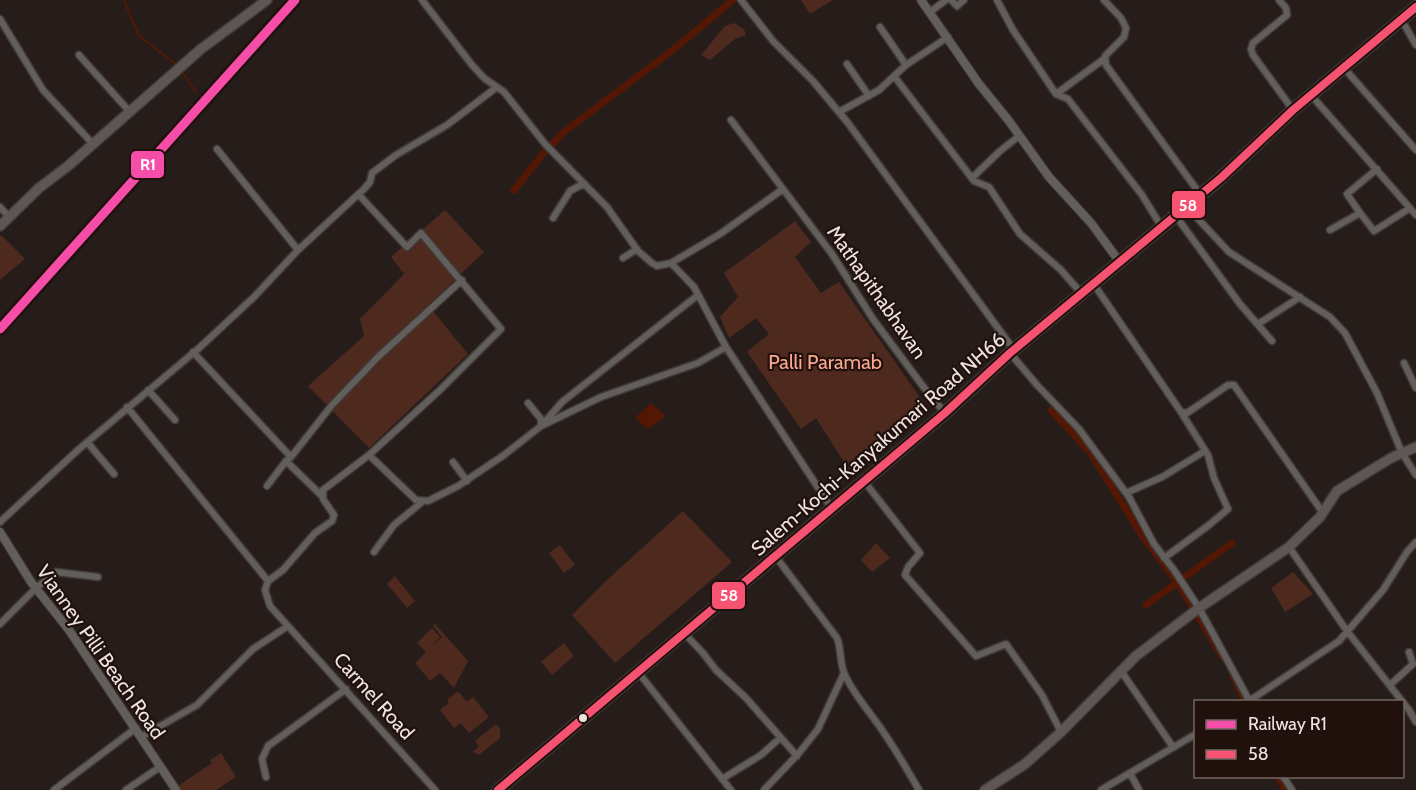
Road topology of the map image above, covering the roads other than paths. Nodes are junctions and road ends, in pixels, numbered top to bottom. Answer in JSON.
{"nodes":[{"id":1,"x":267,"y":0,"type":"edge"},
{"id":2,"x":422,"y":0,"type":"edge"},
{"id":3,"x":741,"y":0,"type":"edge"},
{"id":4,"x":921,"y":0,"type":"edge"},
{"id":5,"x":945,"y":0,"type":"edge"},
{"id":6,"x":951,"y":0,"type":"edge"},
{"id":7,"x":964,"y":0,"type":"edge"},
{"id":8,"x":997,"y":0,"type":"edge"},
{"id":9,"x":1104,"y":0,"type":"edge"},
{"id":10,"x":1279,"y":0,"type":"edge"},
{"id":11,"x":1416,"y":7,"type":"edge"},
{"id":12,"x":930,"y":12,"type":"junction"},
{"id":13,"x":1401,"y":18,"type":"junction"},
{"id":14,"x":0,"y":19,"type":"edge"},
{"id":15,"x":880,"y":27,"type":"dead end"},
{"id":16,"x":948,"y":37,"type":"junction"},
{"id":17,"x":1416,"y":45,"type":"edge"},
{"id":18,"x":79,"y":55,"type":"dead end"},
{"id":19,"x":1104,"y":59,"type":"junction"},
{"id":20,"x":847,"y":64,"type":"dead end"},
{"id":21,"x":906,"y":65,"type":"junction"},
{"id":22,"x":1344,"y":68,"type":"junction"},
{"id":23,"x":894,"y":76,"type":"junction"},
{"id":24,"x":497,"y":87,"type":"junction"},
{"id":25,"x":1056,"y":94,"type":"junction"},
{"id":26,"x":1311,"y":95,"type":"junction"},
{"id":27,"x":869,"y":96,"type":"junction"},
{"id":28,"x":1293,"y":110,"type":"junction"},
{"id":29,"x":129,"y":111,"type":"junction"},
{"id":30,"x":839,"y":112,"type":"junction"},
{"id":31,"x":731,"y":120,"type":"dead end"},
{"id":32,"x":1019,"y":136,"type":"junction"},
{"id":33,"x":93,"y":143,"type":"junction"},
{"id":34,"x":217,"y":149,"type":"dead end"},
{"id":35,"x":1416,"y":150,"type":"edge"},
{"id":36,"x":1377,"y":169,"type":"junction"},
{"id":37,"x":972,"y":178,"type":"junction"},
{"id":38,"x":583,"y":184,"type":"junction"},
{"id":39,"x":783,"y":189,"type":"junction"},
{"id":40,"x":1200,"y":194,"type":"junction"},
{"id":41,"x":359,"y":195,"type":"junction"},
{"id":42,"x":1185,"y":206,"type":"junction"},
{"id":43,"x":0,"y":207,"type":"edge"},
{"id":44,"x":1410,"y":208,"type":"junction"},
{"id":45,"x":1360,"y":213,"type":"junction"},
{"id":46,"x":1175,"y":215,"type":"junction"},
{"id":47,"x":1416,"y":215,"type":"edge"},
{"id":48,"x":9,"y":217,"type":"junction"},
{"id":49,"x":553,"y":218,"type":"dead end"},
{"id":50,"x":0,"y":226,"type":"edge"},
{"id":51,"x":1161,"y":226,"type":"junction"},
{"id":52,"x":1330,"y":230,"type":"dead end"},
{"id":53,"x":637,"y":249,"type":"junction"},
{"id":54,"x":298,"y":250,"type":"junction"},
{"id":55,"x":623,"y":258,"type":"dead end"},
{"id":56,"x":1119,"y":261,"type":"junction"},
{"id":57,"x":670,"y":263,"type":"junction"},
{"id":58,"x":462,"y":280,"type":"junction"},
{"id":59,"x":1093,"y":283,"type":"junction"},
{"id":60,"x":1081,"y":293,"type":"junction"},
{"id":61,"x":698,"y":295,"type":"junction"},
{"id":62,"x":1300,"y":297,"type":"junction"},
{"id":63,"x":1257,"y":324,"type":"junction"},
{"id":64,"x":1272,"y":341,"type":"dead end"},
{"id":65,"x":726,"y":347,"type":"junction"},
{"id":66,"x":193,"y":352,"type":"junction"},
{"id":67,"x":1012,"y":352,"type":"junction"},
{"id":68,"x":1404,"y":363,"type":"dead end"},
{"id":69,"x":1416,"y":388,"type":"edge"},
{"id":70,"x":148,"y":390,"type":"junction"},
{"id":71,"x":528,"y":403,"type":"dead end"},
{"id":72,"x":127,"y":407,"type":"junction"},
{"id":73,"x":1181,"y":412,"type":"junction"},
{"id":74,"x":945,"y":413,"type":"junction"},
{"id":75,"x":175,"y":420,"type":"dead end"},
{"id":76,"x":541,"y":426,"type":"junction"},
{"id":77,"x":87,"y":442,"type":"junction"},
{"id":78,"x":1416,"y":447,"type":"edge"},
{"id":79,"x":1206,"y":451,"type":"junction"},
{"id":80,"x":1402,"y":453,"type":"junction"},
{"id":81,"x":369,"y":455,"type":"junction"},
{"id":82,"x":288,"y":459,"type":"junction"},
{"id":83,"x":453,"y":462,"type":"dead end"},
{"id":84,"x":114,"y":474,"type":"dead end"},
{"id":85,"x":1416,"y":475,"type":"edge"},
{"id":86,"x":467,"y":481,"type":"junction"},
{"id":87,"x":864,"y":481,"type":"junction"},
{"id":88,"x":267,"y":486,"type":"dead end"},
{"id":89,"x":1126,"y":493,"type":"junction"},
{"id":90,"x":322,"y":496,"type":"junction"},
{"id":91,"x":422,"y":502,"type":"junction"},
{"id":92,"x":832,"y":509,"type":"junction"},
{"id":93,"x":1323,"y":513,"type":"junction"},
{"id":94,"x":0,"y":522,"type":"edge"},
{"id":95,"x":0,"y":532,"type":"edge"},
{"id":96,"x":1416,"y":542,"type":"edge"},
{"id":97,"x":1289,"y":547,"type":"junction"},
{"id":98,"x":374,"y":552,"type":"dead end"},
{"id":99,"x":776,"y":557,"type":"junction"},
{"id":100,"x":1164,"y":558,"type":"junction"},
{"id":101,"x":98,"y":578,"type":"dead end"},
{"id":102,"x":268,"y":581,"type":"junction"},
{"id":103,"x":36,"y":588,"type":"junction"},
{"id":104,"x":1196,"y":611,"type":"junction"},
{"id":105,"x":0,"y":624,"type":"edge"},
{"id":106,"x":288,"y":626,"type":"junction"},
{"id":107,"x":1347,"y":631,"type":"junction"},
{"id":108,"x":684,"y":633,"type":"junction"},
{"id":109,"x":1409,"y":652,"type":"dead end"},
{"id":110,"x":1121,"y":671,"type":"junction"},
{"id":111,"x":638,"y":672,"type":"junction"},
{"id":112,"x":844,"y":673,"type":"junction"},
{"id":113,"x":1390,"y":685,"type":"junction"},
{"id":114,"x":346,"y":689,"type":"junction"},
{"id":115,"x":1249,"y":700,"type":"edge"},
{"id":116,"x":1251,"y":700,"type":"edge"},
{"id":117,"x":1401,"y":700,"type":"edge"},
{"id":118,"x":1404,"y":705,"type":"edge"},
{"id":119,"x":1416,"y":722,"type":"edge"},
{"id":120,"x":136,"y":728,"type":"junction"},
{"id":121,"x":1061,"y":732,"type":"junction"},
{"id":122,"x":1194,"y":736,"type":"edge"},
{"id":123,"x":141,"y":737,"type":"junction"},
{"id":124,"x":780,"y":738,"type":"junction"},
{"id":125,"x":1173,"y":747,"type":"junction"},
{"id":126,"x":796,"y":756,"type":"junction"},
{"id":127,"x":160,"y":767,"type":"junction"},
{"id":128,"x":1130,"y":773,"type":"junction"},
{"id":129,"x":266,"y":777,"type":"dead end"},
{"id":130,"x":722,"y":779,"type":"junction"},
{"id":131,"x":54,"y":790,"type":"edge"},
{"id":132,"x":126,"y":790,"type":"edge"},
{"id":133,"x":176,"y":790,"type":"edge"},
{"id":134,"x":435,"y":790,"type":"edge"},
{"id":135,"x":498,"y":790,"type":"edge"},
{"id":136,"x":731,"y":790,"type":"edge"},
{"id":137,"x":764,"y":790,"type":"edge"},
{"id":138,"x":919,"y":790,"type":"edge"},
{"id":139,"x":985,"y":790,"type":"edge"},
{"id":140,"x":1101,"y":790,"type":"edge"},
{"id":141,"x":1139,"y":790,"type":"edge"}],
"edges":[{"from":1,"to":29,"type":"main road"},
{"from":2,"to":24,"type":"street"},
{"from":3,"to":30,"type":"street"},
{"from":4,"to":12,"type":"street"},
{"from":5,"to":12,"type":"street"},
{"from":6,"to":7,"type":"street"},
{"from":8,"to":25,"type":"street"},
{"from":9,"to":19,"type":"street"},
{"from":10,"to":28,"type":"street"},
{"from":11,"to":13,"type":"highway","name":"Salem-Kochi-Kanyakumari Road NH66"},
{"from":12,"to":16,"type":"street"},
{"from":13,"to":17,"type":"street"},
{"from":13,"to":22,"type":"highway","name":"Salem-Kochi-Kanyakumari Road NH66"},
{"from":14,"to":33,"type":"street"},
{"from":15,"to":21,"type":"street"},
{"from":16,"to":21,"type":"street"},
{"from":16,"to":32,"type":"street"},
{"from":18,"to":29,"type":"street"},
{"from":19,"to":25,"type":"street"},
{"from":19,"to":40,"type":"street"},
{"from":20,"to":27,"type":"street"},
{"from":21,"to":23,"type":"street"},
{"from":22,"to":26,"type":"highway","name":"Salem-Kochi-Kanyakumari Road NH66"},
{"from":22,"to":35,"type":"street"},
{"from":23,"to":27,"type":"street"},
{"from":23,"to":37,"type":"street"},
{"from":24,"to":38,"type":"street"},
{"from":24,"to":41,"type":"street"},
{"from":25,"to":51,"type":"street"},
{"from":26,"to":28,"type":"highway","name":"Salem-Kochi-Kanyakumari Road NH66"},
{"from":26,"to":36,"type":"street"},
{"from":27,"to":30,"type":"street"},
{"from":28,"to":40,"type":"highway","name":"Salem-Kochi-Kanyakumari Road NH66"},
{"from":29,"to":33,"type":"main road"},
{"from":30,"to":67,"type":"street"},
{"from":31,"to":39,"type":"street","name":"Mathapithabhavan"},
{"from":32,"to":37,"type":"street"},
{"from":32,"to":56,"type":"street"},
{"from":33,"to":48,"type":"main road"},
{"from":34,"to":54,"type":"street"},
{"from":36,"to":44,"type":"street"},
{"from":36,"to":45,"type":"street"},
{"from":37,"to":60,"type":"street"},
{"from":38,"to":49,"type":"street"},
{"from":38,"to":53,"type":"street"},
{"from":39,"to":57,"type":"street"},
{"from":39,"to":74,"type":"street","name":"Mathapithabhavan"},
{"from":40,"to":42,"type":"highway","name":"Salem-Kochi-Kanyakumari Road NH66"},
{"from":41,"to":54,"type":"street"},
{"from":41,"to":58,"type":"street"},
{"from":42,"to":46,"type":"highway","name":"Salem-Kochi-Kanyakumari Road NH66"},
{"from":42,"to":62,"type":"street"},
{"from":43,"to":48,"type":"street"},
{"from":44,"to":45,"type":"street"},
{"from":44,"to":47,"type":"street"},
{"from":45,"to":52,"type":"street"},
{"from":46,"to":51,"type":"highway","name":"Salem-Kochi-Kanyakumari Road NH66"},
{"from":46,"to":63,"type":"street"},
{"from":48,"to":50,"type":"main road"},
{"from":51,"to":56,"type":"highway","name":"Salem-Kochi-Kanyakumari Road NH66"},
{"from":53,"to":55,"type":"street"},
{"from":53,"to":57,"type":"street"},
{"from":54,"to":66,"type":"street"},
{"from":56,"to":59,"type":"highway","name":"Salem-Kochi-Kanyakumari Road NH66"},
{"from":57,"to":61,"type":"street"},
{"from":58,"to":81,"type":"street"},
{"from":58,"to":82,"type":"street"},
{"from":59,"to":60,"type":"highway","name":"Salem-Kochi-Kanyakumari Road NH66"},
{"from":59,"to":73,"type":"street"},
{"from":60,"to":67,"type":"highway","name":"Salem-Kochi-Kanyakumari Road NH66"},
{"from":61,"to":65,"type":"street"},
{"from":61,"to":76,"type":"street"},
{"from":62,"to":63,"type":"street"},
{"from":62,"to":80,"type":"street"},
{"from":63,"to":64,"type":"street"},
{"from":65,"to":76,"type":"street"},
{"from":65,"to":92,"type":"street"},
{"from":66,"to":70,"type":"street"},
{"from":66,"to":82,"type":"street"},
{"from":67,"to":74,"type":"highway","name":"Salem-Kochi-Kanyakumari Road NH66"},
{"from":67,"to":89,"type":"street"},
{"from":68,"to":69,"type":"street"},
{"from":70,"to":72,"type":"street"},
{"from":70,"to":75,"type":"street"},
{"from":71,"to":76,"type":"street"},
{"from":72,"to":77,"type":"street"},
{"from":72,"to":102,"type":"street"},
{"from":73,"to":79,"type":"street"},
{"from":73,"to":93,"type":"street"},
{"from":74,"to":87,"type":"highway","name":"Salem-Kochi-Kanyakumari Road NH66"},
{"from":76,"to":86,"type":"street"},
{"from":77,"to":84,"type":"street"},
{"from":77,"to":94,"type":"street"},
{"from":78,"to":80,"type":"main road"},
{"from":79,"to":89,"type":"street"},
{"from":79,"to":100,"type":"street"},
{"from":80,"to":85,"type":"street"},
{"from":80,"to":93,"type":"main road"},
{"from":81,"to":90,"type":"street"},
{"from":81,"to":91,"type":"street"},
{"from":82,"to":88,"type":"street"},
{"from":82,"to":90,"type":"street"},
{"from":83,"to":86,"type":"street"},
{"from":86,"to":91,"type":"street"},
{"from":87,"to":92,"type":"highway","name":"Salem-Kochi-Kanyakumari Road NH66"},
{"from":87,"to":121,"type":"street"},
{"from":89,"to":100,"type":"street"},
{"from":90,"to":102,"type":"street"},
{"from":91,"to":98,"type":"street"},
{"from":92,"to":99,"type":"highway","name":"Salem-Kochi-Kanyakumari Road NH66"},
{"from":93,"to":97,"type":"main road"},
{"from":95,"to":103,"type":"street","name":"Vianney Pilli Beach Road"},
{"from":96,"to":107,"type":"street"},
{"from":97,"to":104,"type":"main road"},
{"from":97,"to":107,"type":"street"},
{"from":99,"to":108,"type":"highway","name":"Salem-Kochi-Kanyakumari Road NH66"},
{"from":99,"to":112,"type":"street"},
{"from":100,"to":104,"type":"street"},
{"from":101,"to":103,"type":"street"},
{"from":102,"to":106,"type":"street","name":"Carmel Road"},
{"from":103,"to":105,"type":"street"},
{"from":103,"to":120,"type":"street","name":"Vianney Pilli Beach Road"},
{"from":104,"to":110,"type":"main road"},
{"from":104,"to":115,"type":"street"},
{"from":106,"to":114,"type":"street","name":"Carmel Road"},
{"from":106,"to":123,"type":"street"},
{"from":107,"to":113,"type":"street"},
{"from":107,"to":116,"type":"street"},
{"from":108,"to":111,"type":"highway","name":"Salem-Kochi-Kanyakumari Road NH66"},
{"from":108,"to":124,"type":"street"},
{"from":109,"to":113,"type":"street"},
{"from":110,"to":121,"type":"main road"},
{"from":110,"to":125,"type":"street"},
{"from":111,"to":130,"type":"street"},
{"from":111,"to":135,"type":"highway","name":"Salem-Kochi-Kanyakumari Road NH66"},
{"from":112,"to":126,"type":"street"},
{"from":112,"to":138,"type":"street"},
{"from":113,"to":117,"type":"street"},
{"from":114,"to":129,"type":"street"},
{"from":114,"to":134,"type":"street","name":"Carmel Road"},
{"from":118,"to":119,"type":"street"},
{"from":120,"to":123,"type":"street","name":"Vianney Pilli Beach Road"},
{"from":120,"to":131,"type":"street"},
{"from":121,"to":139,"type":"main road"},
{"from":122,"to":125,"type":"street"},
{"from":123,"to":127,"type":"street","name":"Vianney Pilli Beach Road"},
{"from":124,"to":126,"type":"street"},
{"from":124,"to":130,"type":"street"},
{"from":125,"to":128,"type":"street"},
{"from":126,"to":137,"type":"street"},
{"from":127,"to":132,"type":"street"},
{"from":127,"to":133,"type":"street","name":"Vianney Pilli Beach Road"},
{"from":128,"to":140,"type":"street"},
{"from":128,"to":141,"type":"street"},
{"from":130,"to":136,"type":"street"}]}
